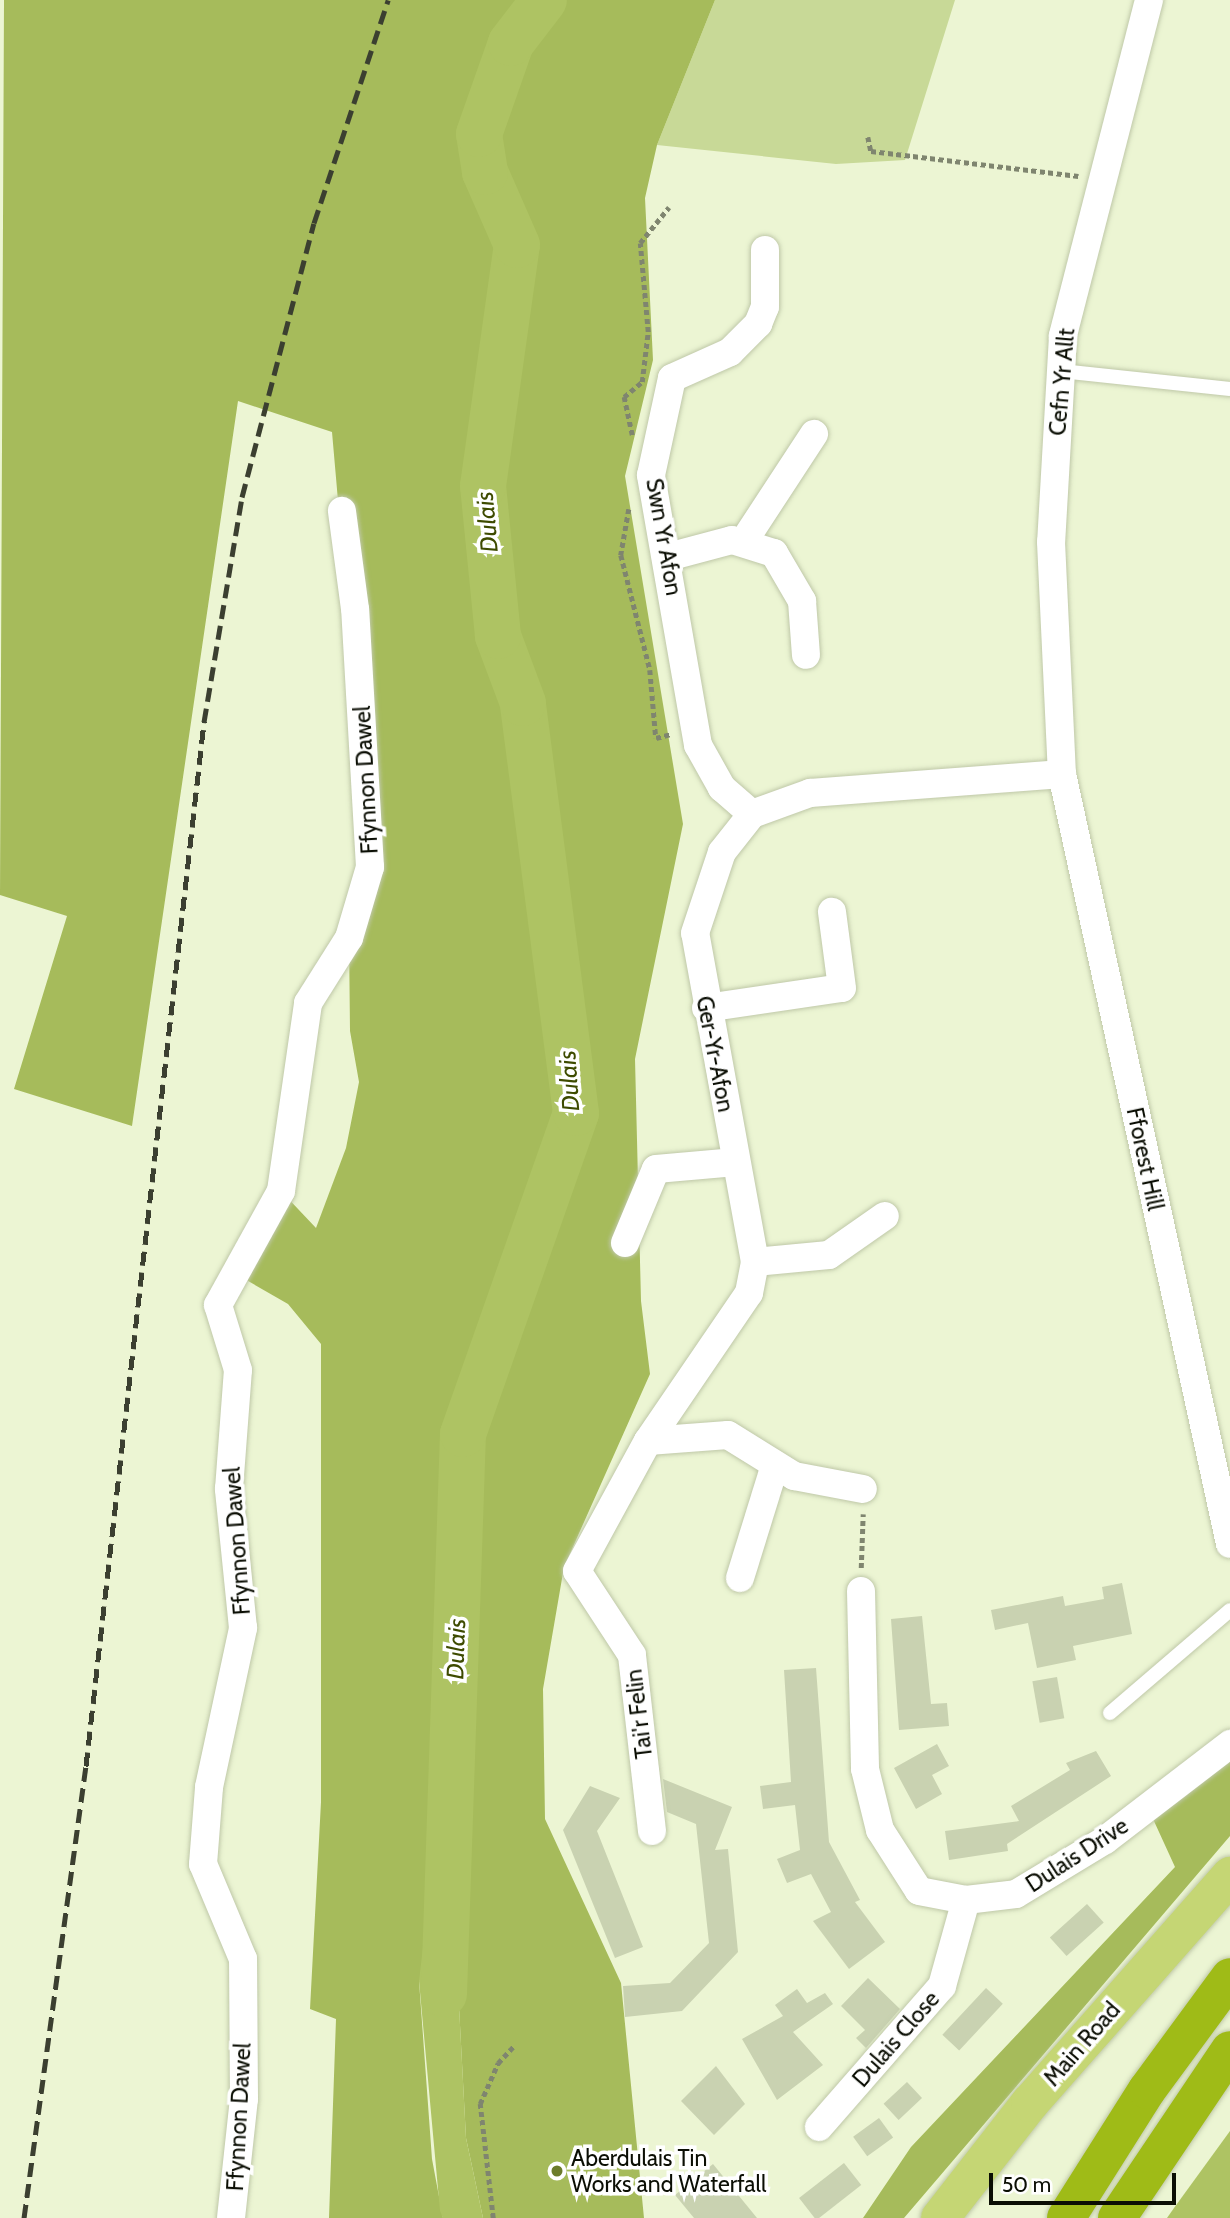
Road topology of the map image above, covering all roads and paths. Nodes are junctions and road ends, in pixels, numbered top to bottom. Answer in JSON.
{"nodes":[{"id":1,"x":1149,"y":0,"type":"edge"},
{"id":2,"x":868,"y":137,"type":"dead end"},
{"id":3,"x":1104,"y":180,"type":"junction"},
{"id":4,"x":765,"y":250,"type":"dead end"},
{"id":5,"x":1061,"y":371,"type":"junction"},
{"id":6,"x":1230,"y":389,"type":"edge"},
{"id":7,"x":814,"y":433,"type":"dead end"},
{"id":8,"x":342,"y":511,"type":"dead end"},
{"id":9,"x":744,"y":541,"type":"junction"},
{"id":10,"x":668,"y":557,"type":"junction"},
{"id":11,"x":806,"y":655,"type":"dead end"},
{"id":12,"x":1062,"y":774,"type":"junction"},
{"id":13,"x":752,"y":814,"type":"junction"},
{"id":14,"x":832,"y":912,"type":"dead end"},
{"id":15,"x":706,"y":1008,"type":"junction"},
{"id":16,"x":736,"y":1162,"type":"junction"},
{"id":17,"x":885,"y":1216,"type":"dead end"},
{"id":18,"x":625,"y":1243,"type":"dead end"},
{"id":19,"x":755,"y":1262,"type":"junction"},
{"id":20,"x":648,"y":1441,"type":"junction"},
{"id":21,"x":775,"y":1465,"type":"junction"},
{"id":22,"x":863,"y":1489,"type":"joint"},
{"id":23,"x":1230,"y":1544,"type":"edge"},
{"id":24,"x":577,"y":1571,"type":"joint"},
{"id":25,"x":740,"y":1578,"type":"dead end"},
{"id":26,"x":861,"y":1591,"type":"joint"},
{"id":27,"x":1230,"y":1610,"type":"edge"},
{"id":28,"x":1110,"y":1713,"type":"dead end"},
{"id":29,"x":1230,"y":1744,"type":"edge"},
{"id":30,"x":652,"y":1831,"type":"dead end"},
{"id":31,"x":1230,"y":1876,"type":"edge"},
{"id":32,"x":966,"y":1900,"type":"junction"},
{"id":33,"x":1230,"y":1977,"type":"edge"},
{"id":34,"x":514,"y":2046,"type":"dead end"},
{"id":35,"x":1230,"y":2050,"type":"edge"},
{"id":36,"x":819,"y":2127,"type":"dead end"},
{"id":37,"x":231,"y":2218,"type":"edge"},
{"id":38,"x":493,"y":2218,"type":"edge"},
{"id":39,"x":940,"y":2218,"type":"edge"},
{"id":40,"x":1066,"y":2218,"type":"edge"},
{"id":41,"x":1116,"y":2218,"type":"edge"}],
"edges":[{"from":1,"to":3,"type":"street","name":"Cefn Yr Allt"},
{"from":2,"to":3,"type":"path"},
{"from":3,"to":5,"type":"street","name":"Cefn Yr Allt"},
{"from":4,"to":10,"type":"street","name":"Swn Yr Afon"},
{"from":5,"to":6,"type":"lane"},
{"from":5,"to":12,"type":"street","name":"Cefn Yr Allt"},
{"from":7,"to":9,"type":"street"},
{"from":8,"to":37,"type":"street","name":"Ffynnon Dawel"},
{"from":9,"to":10,"type":"street"},
{"from":9,"to":11,"type":"street"},
{"from":10,"to":13,"type":"street","name":"Swn Yr Afon"},
{"from":12,"to":13,"type":"street"},
{"from":12,"to":23,"type":"street","name":"Fforest Hill"},
{"from":13,"to":15,"type":"street","name":"Ger-Yr-Afon"},
{"from":14,"to":15,"type":"street"},
{"from":15,"to":16,"type":"street","name":"Ger-Yr-Afon"},
{"from":16,"to":18,"type":"street"},
{"from":16,"to":19,"type":"street","name":"Ger-Yr-Afon"},
{"from":17,"to":19,"type":"street"},
{"from":19,"to":20,"type":"street","name":"Ger-Yr-Afon"},
{"from":20,"to":21,"type":"street"},
{"from":20,"to":24,"type":"street","name":"Ger-Yr-Afon"},
{"from":21,"to":22,"type":"street"},
{"from":21,"to":25,"type":"street"},
{"from":22,"to":26,"type":"path"},
{"from":24,"to":30,"type":"street","name":"Tai'r Felin"},
{"from":26,"to":32,"type":"street","name":"Dulais Drive"},
{"from":27,"to":28,"type":"lane"},
{"from":29,"to":32,"type":"street","name":"Dulais Drive"},
{"from":31,"to":39,"type":"main road","name":"Main Road"},
{"from":32,"to":36,"type":"street","name":"Dulais Close"},
{"from":33,"to":40,"type":"highway"},
{"from":34,"to":38,"type":"path"},
{"from":35,"to":41,"type":"highway"}]}
